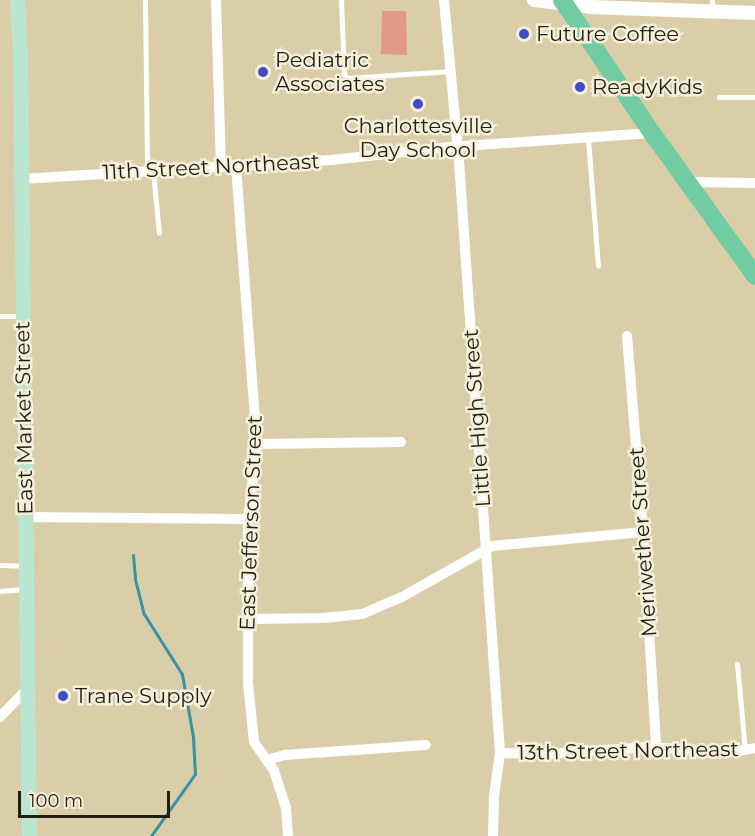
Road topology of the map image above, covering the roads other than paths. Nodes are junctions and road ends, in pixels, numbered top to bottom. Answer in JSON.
{"nodes":[{"id":1,"x":17,"y":0,"type":"edge"},
{"id":2,"x":145,"y":0,"type":"edge"},
{"id":3,"x":216,"y":0,"type":"edge"},
{"id":4,"x":341,"y":0,"type":"edge"},
{"id":5,"x":444,"y":0,"type":"edge"},
{"id":6,"x":534,"y":0,"type":"edge"},
{"id":7,"x":564,"y":2,"type":"edge"},
{"id":8,"x":712,"y":6,"type":"edge"},
{"id":9,"x":755,"y":13,"type":"edge"},
{"id":10,"x":452,"y":71,"type":"junction"},
{"id":11,"x":719,"y":97,"type":"dead end"},
{"id":12,"x":755,"y":97,"type":"edge"},
{"id":13,"x":652,"y":133,"type":"junction"},
{"id":14,"x":588,"y":139,"type":"junction"},
{"id":15,"x":458,"y":146,"type":"junction"},
{"id":16,"x":236,"y":166,"type":"junction"},
{"id":17,"x":221,"y":167,"type":"junction"},
{"id":18,"x":150,"y":171,"type":"junction"},
{"id":19,"x":21,"y":178,"type":"junction"},
{"id":20,"x":688,"y":182,"type":"junction"},
{"id":21,"x":755,"y":183,"type":"edge"},
{"id":22,"x":159,"y":233,"type":"dead end"},
{"id":23,"x":598,"y":266,"type":"dead end"},
{"id":24,"x":755,"y":276,"type":"edge"},
{"id":25,"x":0,"y":316,"type":"edge"},
{"id":26,"x":22,"y":316,"type":"junction"},
{"id":27,"x":627,"y":336,"type":"dead end"},
{"id":28,"x":400,"y":442,"type":"dead end"},
{"id":29,"x":257,"y":444,"type":"junction"},
{"id":30,"x":25,"y":517,"type":"junction"},
{"id":31,"x":248,"y":519,"type":"junction"},
{"id":32,"x":643,"y":532,"type":"junction"},
{"id":33,"x":486,"y":548,"type":"junction"},
{"id":34,"x":0,"y":565,"type":"edge"},
{"id":35,"x":25,"y":566,"type":"junction"},
{"id":36,"x":26,"y":589,"type":"junction"},
{"id":37,"x":0,"y":591,"type":"edge"},
{"id":38,"x":246,"y":619,"type":"junction"},
{"id":39,"x":737,"y":664,"type":"dead end"},
{"id":40,"x":27,"y":689,"type":"junction"},
{"id":41,"x":0,"y":717,"type":"edge"},
{"id":42,"x":426,"y":745,"type":"dead end"},
{"id":43,"x":656,"y":747,"type":"junction"},
{"id":44,"x":750,"y":749,"type":"edge"},
{"id":45,"x":500,"y":753,"type":"junction"},
{"id":46,"x":267,"y":760,"type":"junction"},
{"id":47,"x":29,"y":836,"type":"edge"},
{"id":48,"x":288,"y":836,"type":"edge"},
{"id":49,"x":493,"y":836,"type":"edge"}],
"edges":[{"from":1,"to":19,"type":"main road","name":"East Market Street"},
{"from":2,"to":18,"type":"lane"},
{"from":3,"to":17,"type":"street"},
{"from":4,"to":10,"type":"lane"},
{"from":5,"to":10,"type":"street","name":"Little High Street"},
{"from":6,"to":7,"type":"street"},
{"from":7,"to":8,"type":"street"},
{"from":7,"to":13,"type":"main road"},
{"from":8,"to":9,"type":"street"},
{"from":10,"to":15,"type":"street","name":"Little High Street"},
{"from":11,"to":12,"type":"lane"},
{"from":13,"to":14,"type":"street","name":"11th Street Northeast"},
{"from":13,"to":20,"type":"main road"},
{"from":14,"to":15,"type":"street","name":"11th Street Northeast"},
{"from":14,"to":23,"type":"lane"},
{"from":15,"to":16,"type":"street","name":"11th Street Northeast"},
{"from":15,"to":33,"type":"street","name":"Little High Street"},
{"from":16,"to":17,"type":"street","name":"11th Street Northeast"},
{"from":16,"to":29,"type":"street","name":"East Jefferson Street"},
{"from":17,"to":18,"type":"street","name":"11th Street Northeast"},
{"from":18,"to":19,"type":"street","name":"11th Street Northeast"},
{"from":18,"to":22,"type":"lane"},
{"from":19,"to":26,"type":"main road","name":"East Market Street"},
{"from":20,"to":21,"type":"street"},
{"from":20,"to":24,"type":"main road"},
{"from":25,"to":26,"type":"lane"},
{"from":26,"to":30,"type":"main road","name":"East Market Street"},
{"from":27,"to":32,"type":"street","name":"Meriwether Street"},
{"from":28,"to":29,"type":"street"},
{"from":29,"to":31,"type":"street","name":"East Jefferson Street"},
{"from":30,"to":31,"type":"street"},
{"from":30,"to":35,"type":"main road","name":"East Market Street"},
{"from":31,"to":38,"type":"street","name":"East Jefferson Street"},
{"from":32,"to":33,"type":"street"},
{"from":32,"to":43,"type":"street","name":"Meriwether Street"},
{"from":33,"to":38,"type":"street"},
{"from":33,"to":45,"type":"street","name":"Little High Street"},
{"from":34,"to":35,"type":"lane"},
{"from":35,"to":36,"type":"main road","name":"East Market Street"},
{"from":36,"to":37,"type":"lane"},
{"from":36,"to":40,"type":"main road","name":"East Market Street"},
{"from":38,"to":46,"type":"street","name":"East Jefferson Street"},
{"from":39,"to":44,"type":"lane"},
{"from":40,"to":41,"type":"street"},
{"from":40,"to":47,"type":"main road","name":"East Market Street"},
{"from":42,"to":46,"type":"street"},
{"from":43,"to":44,"type":"street","name":"13th Street Northeast"},
{"from":43,"to":45,"type":"street","name":"13th Street Northeast"},
{"from":45,"to":49,"type":"street","name":"Little High Street"},
{"from":46,"to":48,"type":"street","name":"East Jefferson Street"}]}
